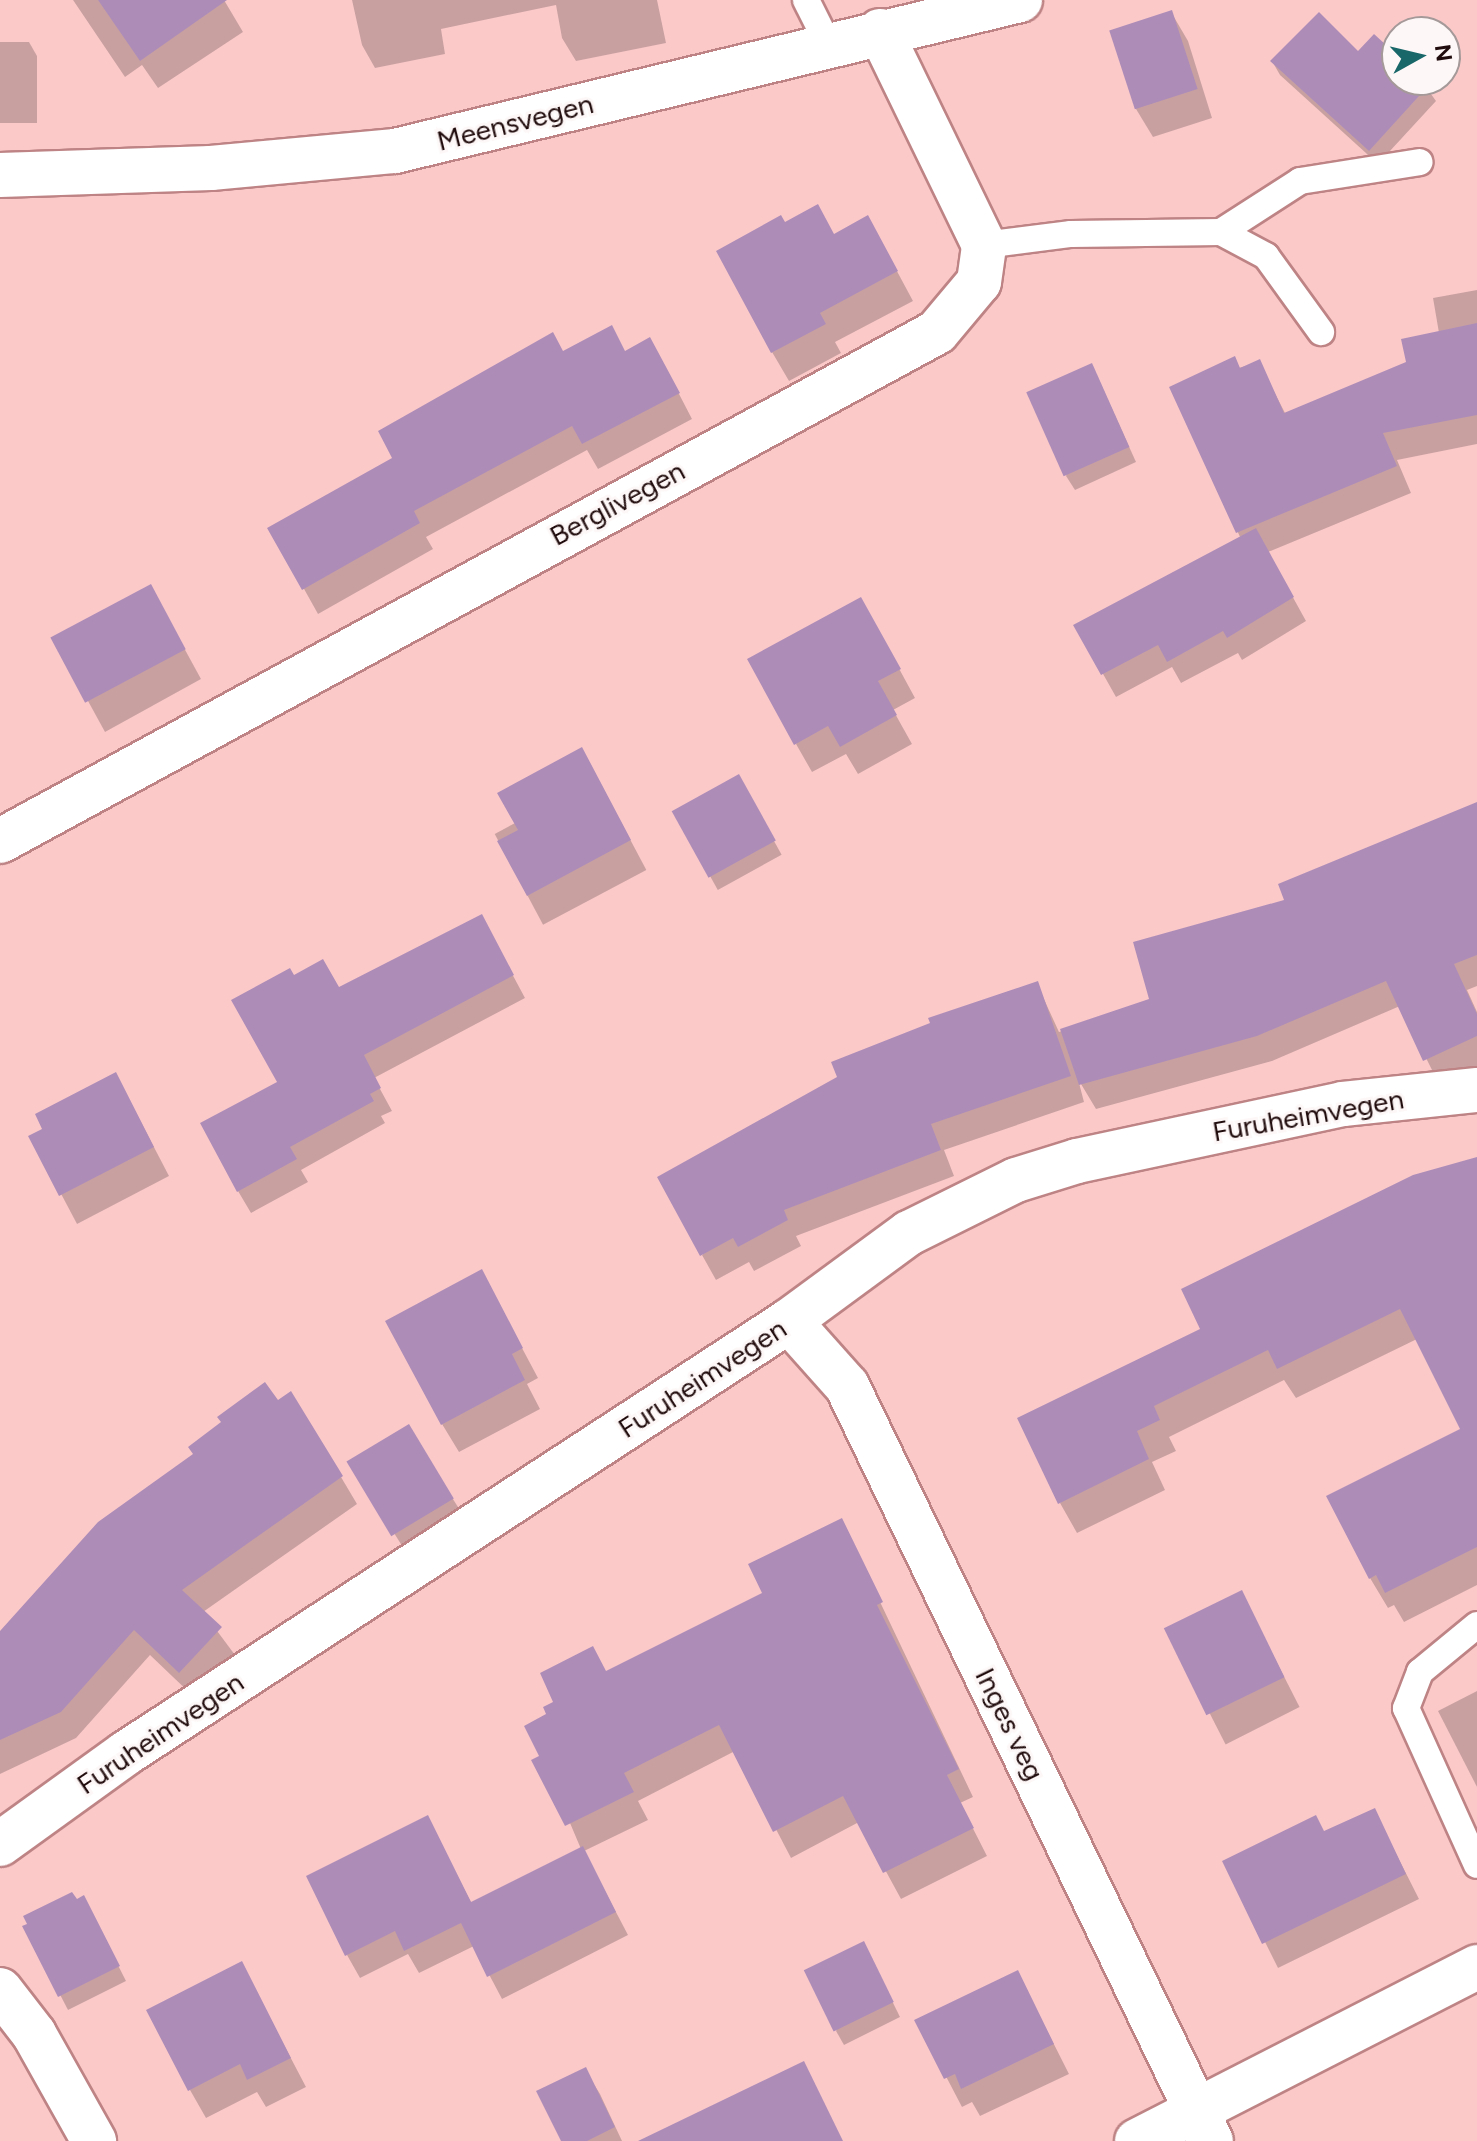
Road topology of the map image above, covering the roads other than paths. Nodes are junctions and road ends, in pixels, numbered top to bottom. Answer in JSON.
{"nodes":[{"id":1,"x":806,"y":0,"type":"edge"},
{"id":2,"x":1020,"y":0,"type":"edge"},
{"id":3,"x":880,"y":31,"type":"junction"},
{"id":4,"x":828,"y":44,"type":"junction"},
{"id":5,"x":1420,"y":162,"type":"dead end"},
{"id":6,"x":0,"y":175,"type":"edge"},
{"id":7,"x":1221,"y":232,"type":"junction"},
{"id":8,"x":984,"y":245,"type":"junction"},
{"id":9,"x":1321,"y":332,"type":"dead end"},
{"id":10,"x":0,"y":841,"type":"edge"},
{"id":11,"x":1477,"y":1090,"type":"edge"},
{"id":12,"x":789,"y":1321,"type":"junction"},
{"id":13,"x":1477,"y":1625,"type":"edge"},
{"id":14,"x":0,"y":1844,"type":"edge"},
{"id":15,"x":1477,"y":1865,"type":"edge"},
{"id":16,"x":1477,"y":1967,"type":"edge"},
{"id":17,"x":0,"y":1990,"type":"edge"},
{"id":18,"x":1204,"y":2127,"type":"edge"},
{"id":19,"x":94,"y":2141,"type":"edge"},
{"id":20,"x":1137,"y":2141,"type":"edge"}],
"edges":[{"from":1,"to":4,"type":"lane"},
{"from":2,"to":3,"type":"street","name":"Meensvegen"},
{"from":3,"to":4,"type":"street","name":"Meensvegen"},
{"from":3,"to":8,"type":"street"},
{"from":4,"to":6,"type":"street","name":"Meensvegen"},
{"from":5,"to":7,"type":"lane"},
{"from":7,"to":8,"type":"lane"},
{"from":7,"to":9,"type":"lane"},
{"from":8,"to":10,"type":"street","name":"Berglivegen"},
{"from":11,"to":12,"type":"street","name":"Furuheimvegen"},
{"from":12,"to":14,"type":"street","name":"Furuheimvegen"},
{"from":12,"to":18,"type":"street","name":"Inges veg"},
{"from":13,"to":15,"type":"lane"},
{"from":16,"to":18,"type":"street"},
{"from":17,"to":19,"type":"street"},
{"from":18,"to":20,"type":"street"}]}
